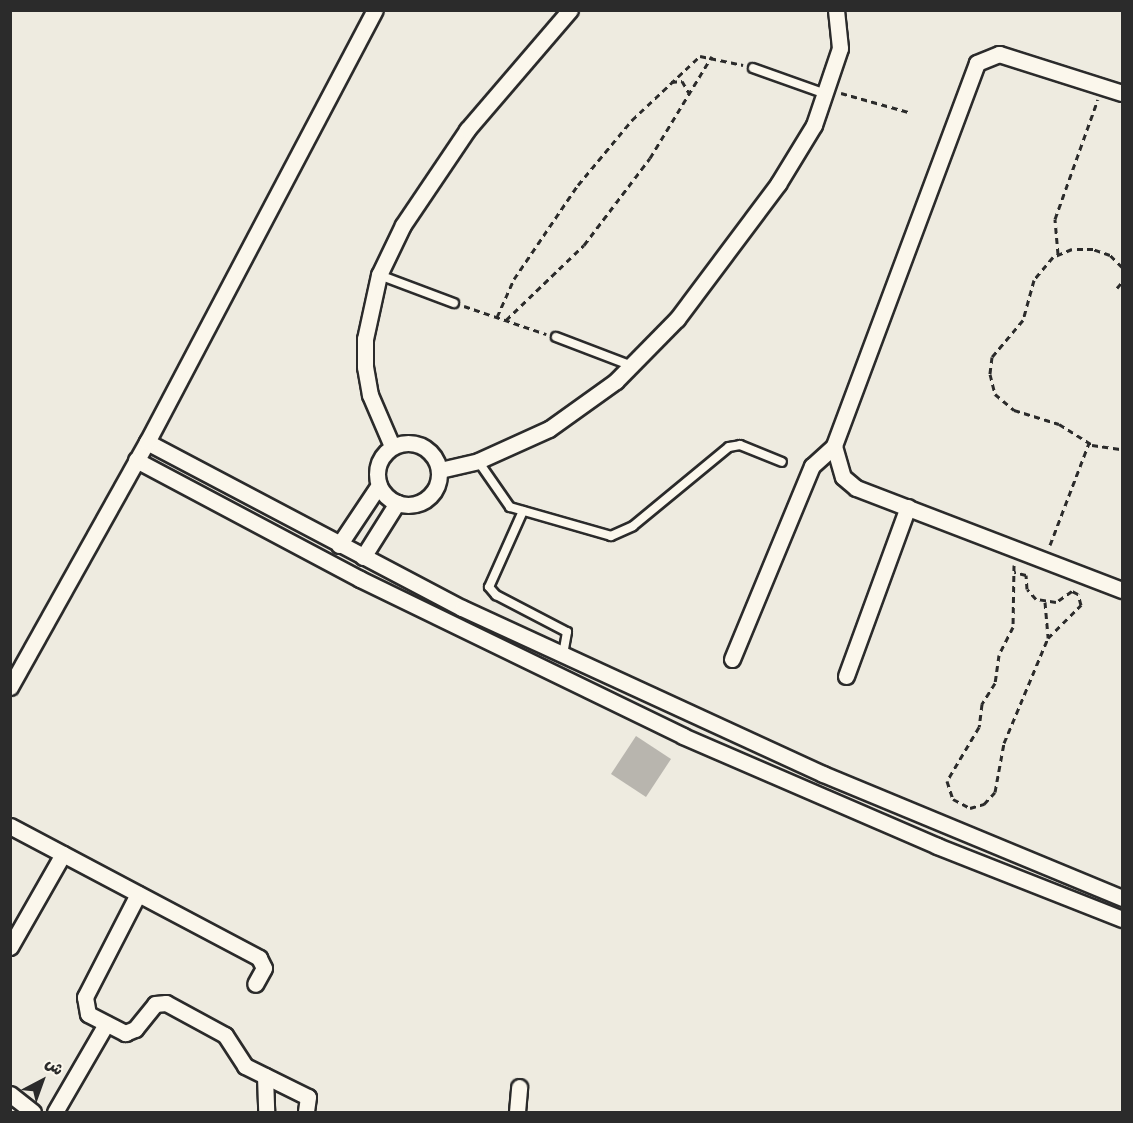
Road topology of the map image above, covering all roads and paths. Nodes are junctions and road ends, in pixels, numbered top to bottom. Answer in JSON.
{"nodes":[{"id":1,"x":375,"y":10,"type":"edge"},
{"id":2,"x":570,"y":10,"type":"edge"},
{"id":3,"x":836,"y":10,"type":"edge"},
{"id":4,"x":712,"y":56,"type":"junction"},
{"id":5,"x":753,"y":68,"type":"joint"},
{"id":6,"x":670,"y":83,"type":"junction"},
{"id":7,"x":1103,"y":86,"type":"junction"},
{"id":8,"x":828,"y":92,"type":"junction"},
{"id":9,"x":1122,"y":93,"type":"edge"},
{"id":10,"x":687,"y":98,"type":"junction"},
{"id":11,"x":908,"y":112,"type":"dead end"},
{"id":12,"x":1058,"y":254,"type":"junction"},
{"id":13,"x":1122,"y":267,"type":"edge"},
{"id":14,"x":379,"y":275,"type":"junction"},
{"id":15,"x":1122,"y":282,"type":"edge"},
{"id":16,"x":1117,"y":288,"type":"dead end"},
{"id":17,"x":454,"y":303,"type":"joint"},
{"id":18,"x":496,"y":317,"type":"junction"},
{"id":19,"x":506,"y":320,"type":"junction"},
{"id":20,"x":556,"y":337,"type":"joint"},
{"id":21,"x":632,"y":366,"type":"junction"},
{"id":22,"x":147,"y":442,"type":"junction"},
{"id":23,"x":1089,"y":443,"type":"junction"},
{"id":24,"x":834,"y":446,"type":"junction"},
{"id":25,"x":392,"y":447,"type":"junction"},
{"id":26,"x":1122,"y":449,"type":"edge"},
{"id":27,"x":136,"y":460,"type":"junction"},
{"id":28,"x":478,"y":461,"type":"junction"},
{"id":29,"x":782,"y":462,"type":"dead end"},
{"id":30,"x":440,"y":470,"type":"junction"},
{"id":31,"x":379,"y":485,"type":"junction"},
{"id":32,"x":397,"y":503,"type":"junction"},
{"id":33,"x":908,"y":507,"type":"junction"},
{"id":34,"x":523,"y":511,"type":"junction"},
{"id":35,"x":339,"y":545,"type":"junction"},
{"id":36,"x":1013,"y":548,"type":"junction"},
{"id":37,"x":363,"y":557,"type":"junction"},
{"id":38,"x":1044,"y":560,"type":"junction"},
{"id":39,"x":1014,"y":572,"type":"junction"},
{"id":40,"x":1122,"y":590,"type":"edge"},
{"id":41,"x":1045,"y":602,"type":"junction"},
{"id":42,"x":1048,"y":638,"type":"junction"},
{"id":43,"x":566,"y":657,"type":"junction"},
{"id":44,"x":732,"y":659,"type":"dead end"},
{"id":45,"x":846,"y":676,"type":"dead end"},
{"id":46,"x":561,"y":677,"type":"junction"},
{"id":47,"x":10,"y":687,"type":"edge"},
{"id":48,"x":10,"y":826,"type":"edge"},
{"id":49,"x":63,"y":854,"type":"junction"},
{"id":50,"x":138,"y":894,"type":"junction"},
{"id":51,"x":1122,"y":898,"type":"edge"},
{"id":52,"x":1122,"y":919,"type":"edge"},
{"id":53,"x":10,"y":947,"type":"edge"},
{"id":54,"x":255,"y":984,"type":"dead end"},
{"id":55,"x":106,"y":1024,"type":"junction"},
{"id":56,"x":264,"y":1076,"type":"junction"},
{"id":57,"x":519,"y":1087,"type":"dead end"},
{"id":58,"x":10,"y":1094,"type":"edge"},
{"id":59,"x":33,"y":1113,"type":"edge"},
{"id":60,"x":55,"y":1113,"type":"edge"},
{"id":61,"x":266,"y":1113,"type":"edge"},
{"id":62,"x":306,"y":1113,"type":"edge"},
{"id":63,"x":517,"y":1113,"type":"edge"}],
"edges":[{"from":1,"to":22,"type":"street"},
{"from":2,"to":14,"type":"street"},
{"from":3,"to":8,"type":"street"},
{"from":4,"to":5,"type":"path"},
{"from":4,"to":6,"type":"path"},
{"from":4,"to":10,"type":"path"},
{"from":5,"to":8,"type":"lane"},
{"from":6,"to":10,"type":"path"},
{"from":6,"to":18,"type":"path"},
{"from":7,"to":9,"type":"street"},
{"from":7,"to":12,"type":"path"},
{"from":7,"to":24,"type":"street"},
{"from":8,"to":11,"type":"path"},
{"from":8,"to":21,"type":"street"},
{"from":10,"to":19,"type":"path"},
{"from":12,"to":13,"type":"path"},
{"from":12,"to":23,"type":"path"},
{"from":14,"to":17,"type":"lane"},
{"from":14,"to":25,"type":"street"},
{"from":15,"to":16,"type":"path"},
{"from":17,"to":18,"type":"path"},
{"from":18,"to":19,"type":"path"},
{"from":19,"to":20,"type":"path"},
{"from":20,"to":21,"type":"lane"},
{"from":21,"to":28,"type":"street"},
{"from":22,"to":27,"type":"street"},
{"from":22,"to":35,"type":"street"},
{"from":23,"to":26,"type":"path"},
{"from":23,"to":38,"type":"path"},
{"from":24,"to":33,"type":"street"},
{"from":24,"to":44,"type":"street"},
{"from":25,"to":30,"type":"street"},
{"from":25,"to":31,"type":"street"},
{"from":27,"to":46,"type":"street"},
{"from":27,"to":47,"type":"street"},
{"from":28,"to":30,"type":"street"},
{"from":28,"to":34,"type":"lane"},
{"from":29,"to":34,"type":"lane"},
{"from":30,"to":32,"type":"street"},
{"from":31,"to":32,"type":"street"},
{"from":31,"to":35,"type":"street"},
{"from":32,"to":37,"type":"street"},
{"from":33,"to":36,"type":"street"},
{"from":33,"to":45,"type":"street"},
{"from":34,"to":43,"type":"lane"},
{"from":35,"to":37,"type":"street"},
{"from":36,"to":38,"type":"street"},
{"from":36,"to":39,"type":"path"},
{"from":37,"to":43,"type":"street"},
{"from":38,"to":40,"type":"street"},
{"from":39,"to":41,"type":"path"},
{"from":39,"to":42,"type":"path"},
{"from":41,"to":42,"type":"path"},
{"from":41,"to":42,"type":"path"},
{"from":43,"to":46,"type":"street"},
{"from":43,"to":51,"type":"street"},
{"from":46,"to":52,"type":"street"},
{"from":48,"to":49,"type":"street"},
{"from":49,"to":50,"type":"street"},
{"from":49,"to":53,"type":"street"},
{"from":50,"to":54,"type":"street"},
{"from":50,"to":55,"type":"street"},
{"from":55,"to":56,"type":"street"},
{"from":55,"to":60,"type":"street"},
{"from":56,"to":61,"type":"street"},
{"from":56,"to":62,"type":"street"},
{"from":57,"to":63,"type":"street"},
{"from":58,"to":59,"type":"street"}]}
